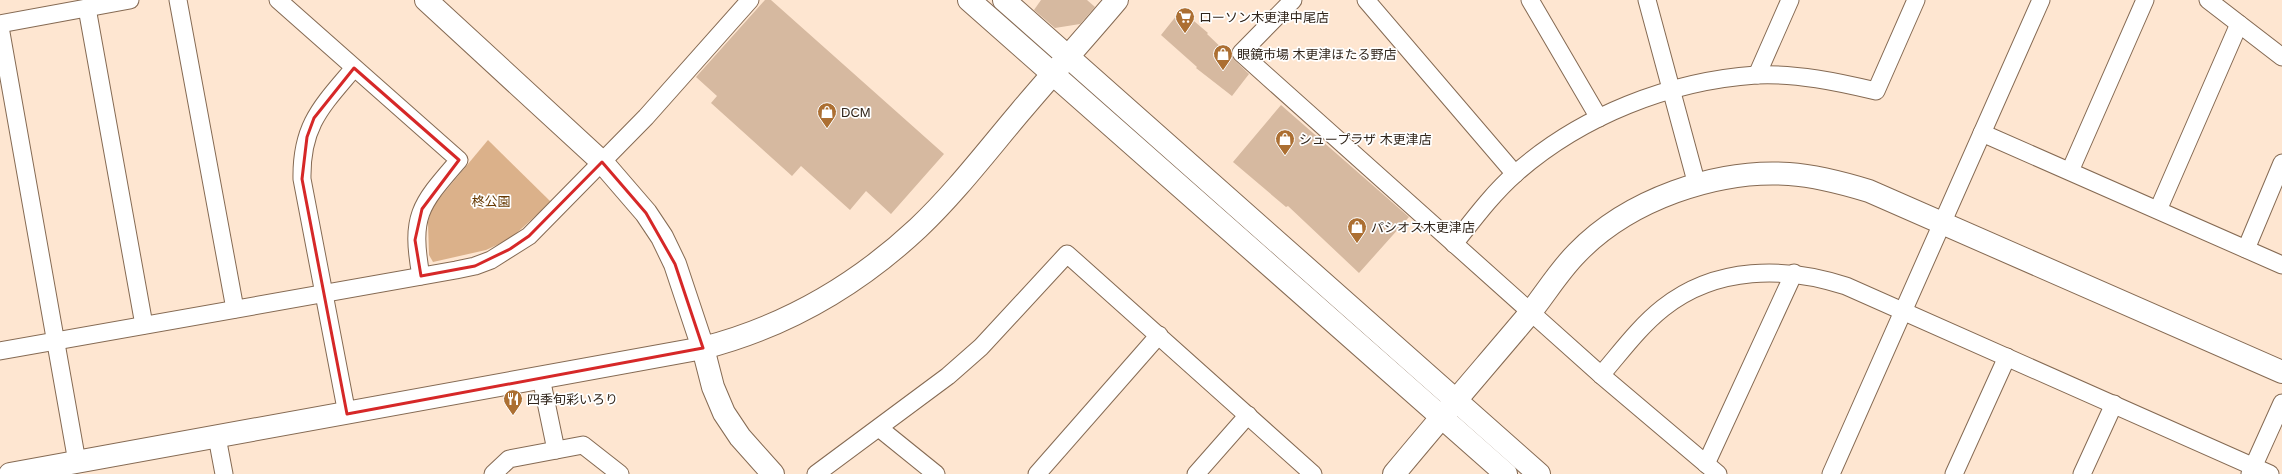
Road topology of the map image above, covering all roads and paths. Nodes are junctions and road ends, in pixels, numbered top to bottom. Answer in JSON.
{"nodes":[{"id":1,"x":130,"y":0,"type":"edge"},
{"id":2,"x":178,"y":0,"type":"edge"},
{"id":3,"x":278,"y":0,"type":"edge"},
{"id":4,"x":426,"y":0,"type":"edge"},
{"id":5,"x":750,"y":0,"type":"edge"},
{"id":6,"x":969,"y":0,"type":"edge"},
{"id":7,"x":1004,"y":0,"type":"edge"},
{"id":8,"x":1117,"y":0,"type":"edge"},
{"id":9,"x":1293,"y":0,"type":"edge"},
{"id":10,"x":1366,"y":0,"type":"edge"},
{"id":11,"x":1530,"y":0,"type":"edge"},
{"id":12,"x":1647,"y":0,"type":"edge"},
{"id":13,"x":1790,"y":0,"type":"edge"},
{"id":14,"x":1916,"y":0,"type":"edge"},
{"id":15,"x":2041,"y":0,"type":"edge"},
{"id":16,"x":2145,"y":0,"type":"edge"},
{"id":17,"x":2208,"y":0,"type":"edge"},
{"id":18,"x":87,"y":8,"type":"junction"},
{"id":19,"x":2239,"y":24,"type":"junction"},
{"id":20,"x":0,"y":26,"type":"edge"},
{"id":21,"x":1068,"y":56,"type":"junction"},
{"id":22,"x":2282,"y":57,"type":"edge"},
{"id":23,"x":354,"y":68,"type":"junction"},
{"id":24,"x":1052,"y":74,"type":"junction"},
{"id":25,"x":1757,"y":75,"type":"junction"},
{"id":26,"x":1672,"y":91,"type":"junction"},
{"id":27,"x":1599,"y":118,"type":"junction"},
{"id":28,"x":1982,"y":133,"type":"junction"},
{"id":29,"x":602,"y":162,"type":"junction"},
{"id":30,"x":2282,"y":163,"type":"edge"},
{"id":31,"x":2070,"y":171,"type":"junction"},
{"id":32,"x":1515,"y":174,"type":"junction"},
{"id":33,"x":1697,"y":185,"type":"junction"},
{"id":34,"x":2158,"y":210,"type":"junction"},
{"id":35,"x":1942,"y":223,"type":"junction"},
{"id":36,"x":1454,"y":244,"type":"junction"},
{"id":37,"x":2246,"y":250,"type":"junction"},
{"id":38,"x":2282,"y":265,"type":"edge"},
{"id":39,"x":1794,"y":273,"type":"junction"},
{"id":40,"x":421,"y":276,"type":"junction"},
{"id":41,"x":325,"y":293,"type":"junction"},
{"id":42,"x":235,"y":309,"type":"junction"},
{"id":43,"x":1532,"y":311,"type":"junction"},
{"id":44,"x":1902,"y":311,"type":"junction"},
{"id":45,"x":144,"y":325,"type":"junction"},
{"id":46,"x":1159,"y":335,"type":"junction"},
{"id":47,"x":56,"y":341,"type":"junction"},
{"id":48,"x":704,"y":348,"type":"junction"},
{"id":49,"x":0,"y":351,"type":"edge"},
{"id":50,"x":2007,"y":357,"type":"junction"},
{"id":51,"x":2282,"y":372,"type":"edge"},
{"id":52,"x":1601,"y":375,"type":"junction"},
{"id":53,"x":541,"y":378,"type":"junction"},
{"id":54,"x":1456,"y":400,"type":"junction"},
{"id":55,"x":2282,"y":403,"type":"edge"},
{"id":56,"x":2114,"y":404,"type":"junction"},
{"id":57,"x":347,"y":414,"type":"junction"},
{"id":58,"x":1248,"y":415,"type":"junction"},
{"id":59,"x":1441,"y":418,"type":"junction"},
{"id":60,"x":880,"y":428,"type":"junction"},
{"id":61,"x":217,"y":437,"type":"junction"},
{"id":62,"x":556,"y":450,"type":"junction"},
{"id":63,"x":77,"y":462,"type":"junction"},
{"id":64,"x":1712,"y":469,"type":"edge"},
{"id":65,"x":2251,"y":470,"type":"edge"},
{"id":66,"x":10,"y":474,"type":"edge"},
{"id":67,"x":224,"y":474,"type":"edge"},
{"id":68,"x":493,"y":474,"type":"edge"},
{"id":69,"x":620,"y":474,"type":"edge"},
{"id":70,"x":773,"y":474,"type":"edge"},
{"id":71,"x":816,"y":474,"type":"edge"},
{"id":72,"x":936,"y":474,"type":"edge"},
{"id":73,"x":1037,"y":474,"type":"edge"},
{"id":74,"x":1196,"y":474,"type":"edge"},
{"id":75,"x":1313,"y":474,"type":"edge"},
{"id":76,"x":1394,"y":474,"type":"edge"},
{"id":77,"x":1506,"y":474,"type":"edge"},
{"id":78,"x":1539,"y":474,"type":"edge"},
{"id":79,"x":1830,"y":474,"type":"edge"},
{"id":80,"x":1954,"y":474,"type":"edge"},
{"id":81,"x":2082,"y":474,"type":"edge"},
{"id":82,"x":2270,"y":474,"type":"edge"}],
"edges":[{"from":1,"to":18,"type":"street"},
{"from":2,"to":42,"type":"street"},
{"from":3,"to":23,"type":"street"},
{"from":4,"to":29,"type":"street"},
{"from":5,"to":29,"type":"street"},
{"from":6,"to":24,"type":"street"},
{"from":7,"to":21,"type":"street"},
{"from":8,"to":21,"type":"street"},
{"from":9,"to":36,"type":"street"},
{"from":10,"to":32,"type":"street"},
{"from":11,"to":27,"type":"street"},
{"from":12,"to":26,"type":"street"},
{"from":13,"to":25,"type":"street"},
{"from":14,"to":25,"type":"street"},
{"from":15,"to":28,"type":"street"},
{"from":16,"to":31,"type":"street"},
{"from":17,"to":19,"type":"street"},
{"from":18,"to":20,"type":"street"},
{"from":18,"to":45,"type":"street"},
{"from":19,"to":22,"type":"street"},
{"from":19,"to":34,"type":"street"},
{"from":20,"to":47,"type":"street"},
{"from":21,"to":24,"type":"street"},
{"from":21,"to":54,"type":"street"},
{"from":23,"to":40,"type":"street"},
{"from":23,"to":41,"type":"street"},
{"from":24,"to":48,"type":"street"},
{"from":24,"to":59,"type":"street"},
{"from":25,"to":26,"type":"street"},
{"from":26,"to":27,"type":"street"},
{"from":26,"to":33,"type":"street"},
{"from":27,"to":32,"type":"street"},
{"from":28,"to":31,"type":"street"},
{"from":28,"to":35,"type":"street"},
{"from":29,"to":40,"type":"street"},
{"from":29,"to":48,"type":"street"},
{"from":30,"to":37,"type":"street"},
{"from":31,"to":34,"type":"street"},
{"from":32,"to":36,"type":"street"},
{"from":33,"to":35,"type":"street"},
{"from":33,"to":43,"type":"street"},
{"from":34,"to":37,"type":"street"},
{"from":35,"to":44,"type":"street"},
{"from":35,"to":51,"type":"street"},
{"from":36,"to":43,"type":"street"},
{"from":37,"to":38,"type":"street"},
{"from":39,"to":44,"type":"street"},
{"from":39,"to":52,"type":"street"},
{"from":39,"to":64,"type":"street"},
{"from":40,"to":41,"type":"street"},
{"from":41,"to":42,"type":"street"},
{"from":41,"to":57,"type":"street"},
{"from":42,"to":45,"type":"street"},
{"from":43,"to":52,"type":"street"},
{"from":43,"to":54,"type":"street"},
{"from":44,"to":50,"type":"street"},
{"from":44,"to":79,"type":"street"},
{"from":45,"to":47,"type":"street"},
{"from":46,"to":58,"type":"street"},
{"from":46,"to":60,"type":"street"},
{"from":46,"to":73,"type":"street"},
{"from":47,"to":49,"type":"street"},
{"from":47,"to":63,"type":"street"},
{"from":48,"to":53,"type":"street"},
{"from":48,"to":70,"type":"street"},
{"from":50,"to":56,"type":"street"},
{"from":50,"to":80,"type":"street"},
{"from":52,"to":64,"type":"street"},
{"from":53,"to":57,"type":"street"},
{"from":53,"to":62,"type":"street"},
{"from":54,"to":59,"type":"street"},
{"from":54,"to":78,"type":"street"},
{"from":55,"to":65,"type":"street"},
{"from":56,"to":65,"type":"street"},
{"from":56,"to":81,"type":"street"},
{"from":57,"to":61,"type":"street"},
{"from":58,"to":74,"type":"street"},
{"from":58,"to":75,"type":"street"},
{"from":59,"to":76,"type":"street"},
{"from":59,"to":77,"type":"street"},
{"from":60,"to":71,"type":"street"},
{"from":60,"to":72,"type":"street"},
{"from":61,"to":63,"type":"street"},
{"from":61,"to":67,"type":"street"},
{"from":62,"to":68,"type":"street"},
{"from":62,"to":69,"type":"street"},
{"from":63,"to":66,"type":"street"},
{"from":65,"to":82,"type":"street"}]}
